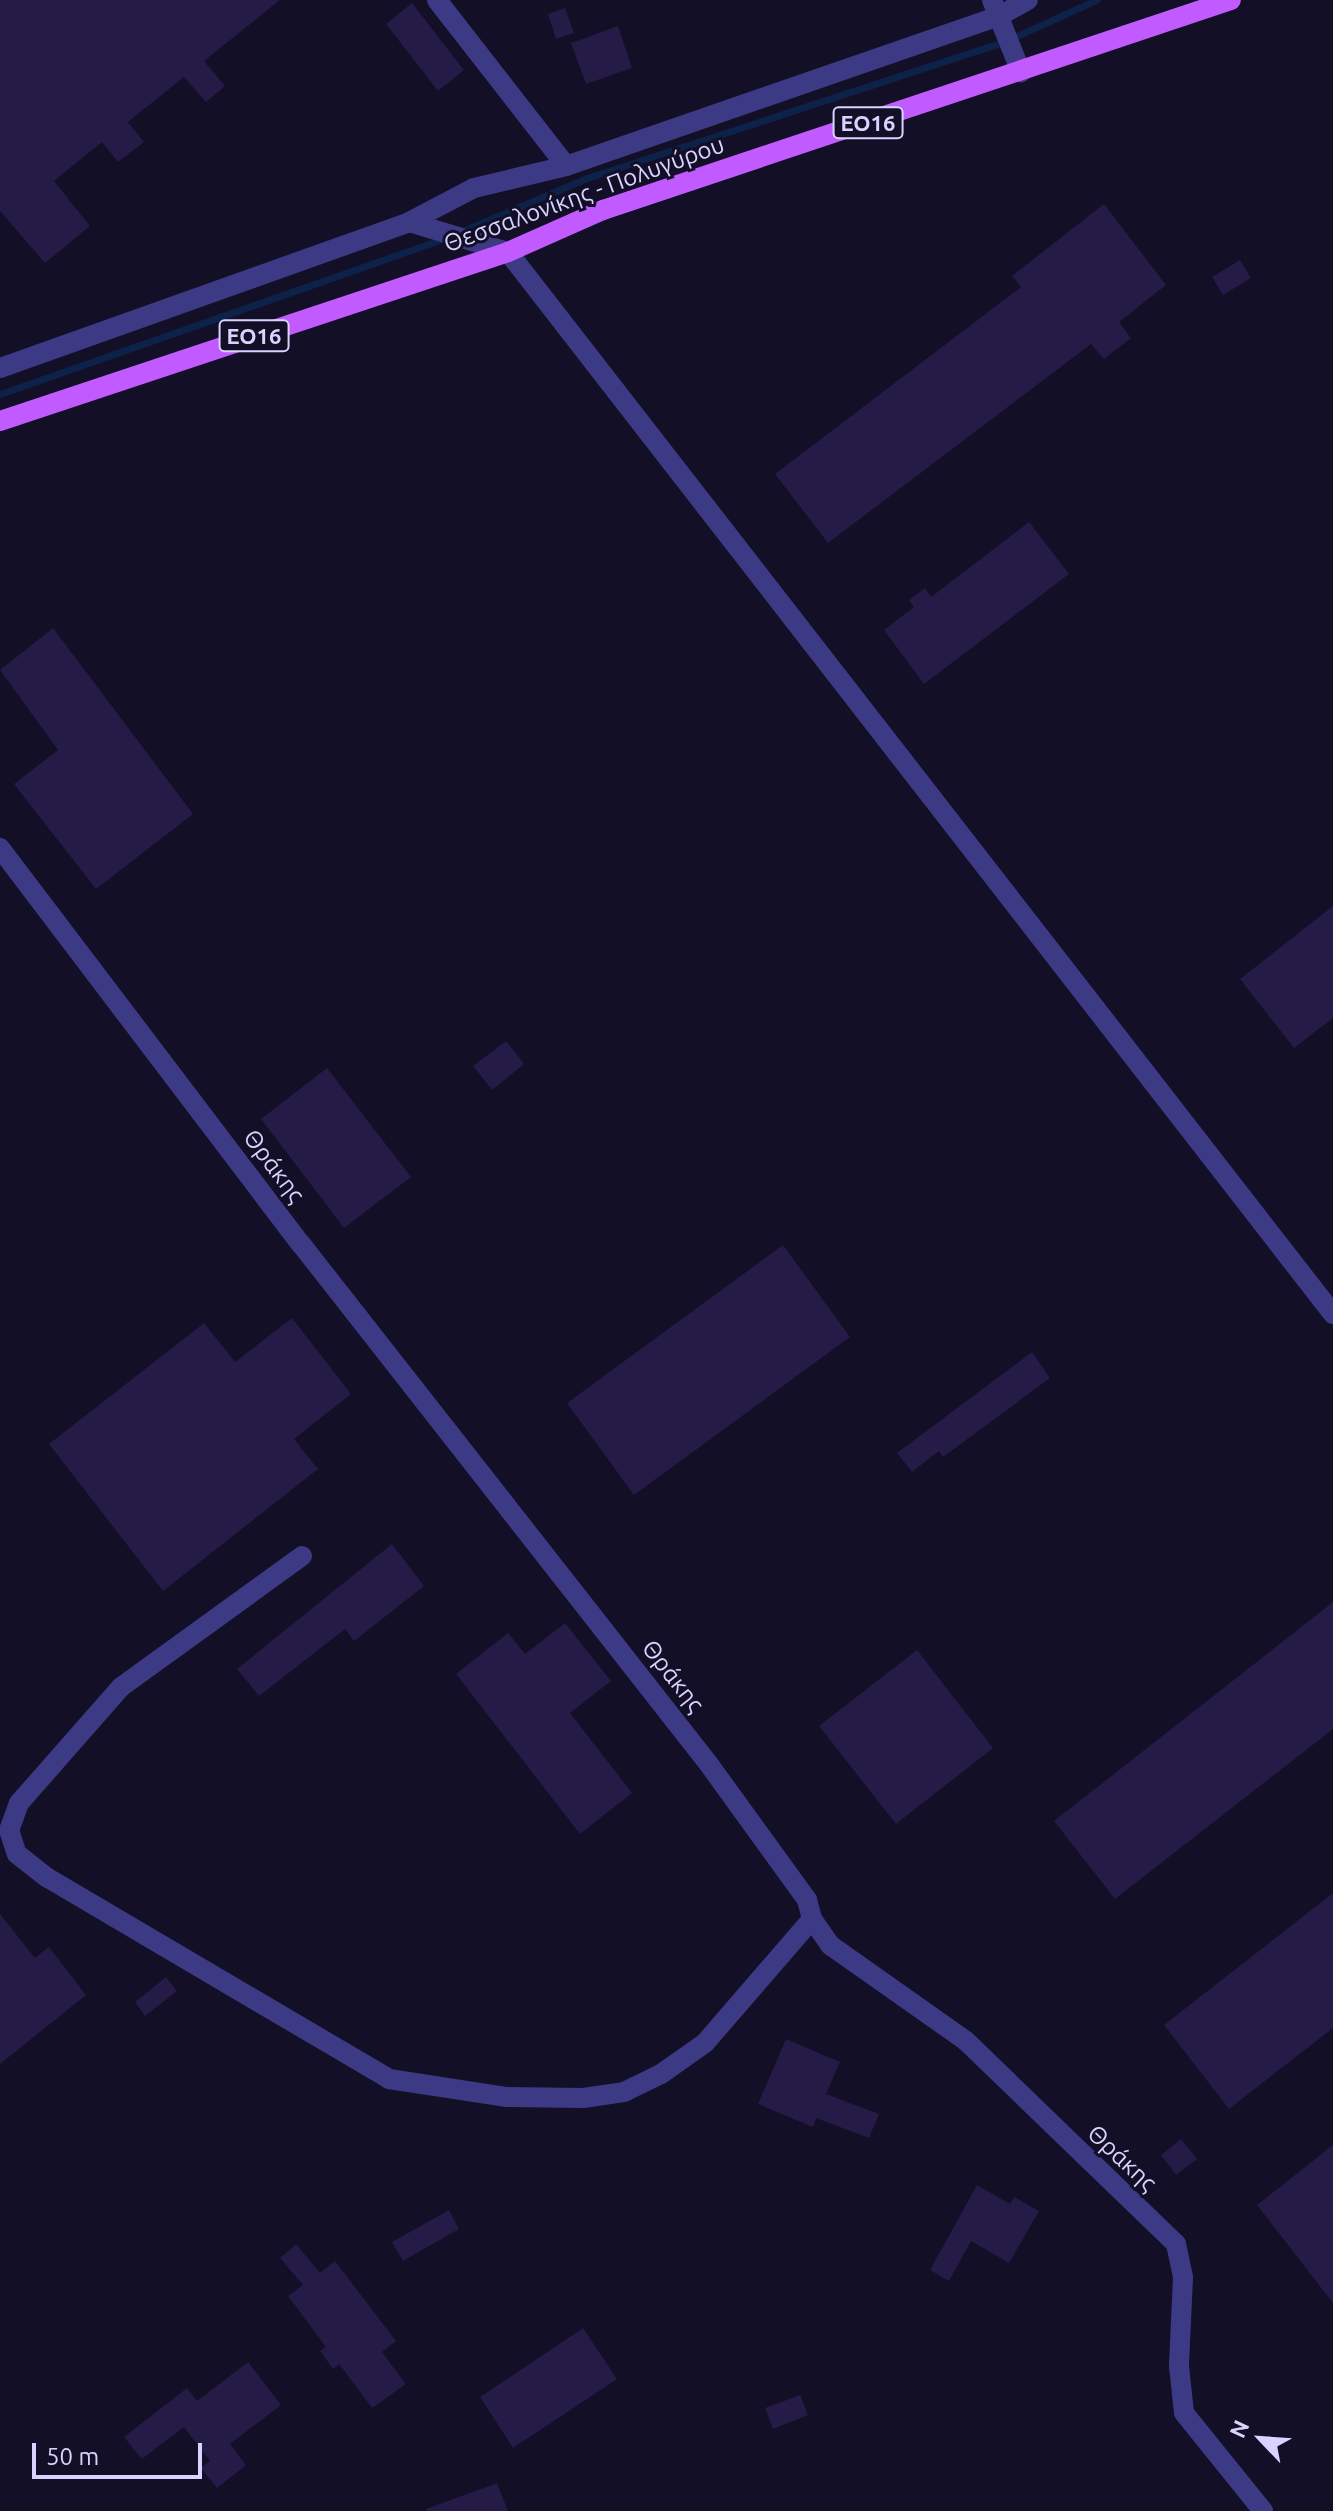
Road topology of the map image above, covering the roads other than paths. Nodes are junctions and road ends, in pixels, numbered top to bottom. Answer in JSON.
{"nodes":[{"id":1,"x":437,"y":0,"type":"edge"},
{"id":2,"x":1028,"y":0,"type":"edge"},
{"id":3,"x":1231,"y":0,"type":"edge"},
{"id":4,"x":995,"y":8,"type":"edge"},
{"id":5,"x":1021,"y":72,"type":"junction"},
{"id":6,"x":566,"y":166,"type":"junction"},
{"id":7,"x":409,"y":222,"type":"junction"},
{"id":8,"x":508,"y":252,"type":"junction"},
{"id":9,"x":0,"y":368,"type":"edge"},
{"id":10,"x":0,"y":421,"type":"edge"},
{"id":11,"x":0,"y":848,"type":"edge"},
{"id":12,"x":1333,"y":1314,"type":"edge"},
{"id":13,"x":302,"y":1556,"type":"dead end"},
{"id":14,"x":812,"y":1919,"type":"junction"},
{"id":15,"x":1263,"y":2511,"type":"edge"}],
"edges":[{"from":1,"to":6,"type":"street"},
{"from":2,"to":4,"type":"street"},
{"from":3,"to":5,"type":"main road","name":"Θεσσαλονίκης - Πολυγύρου","number":"ΕΟ16"},
{"from":4,"to":5,"type":"street"},
{"from":4,"to":6,"type":"street"},
{"from":5,"to":8,"type":"main road","name":"Θεσσαλονίκης - Πολυγύρου","number":"ΕΟ16"},
{"from":6,"to":7,"type":"street"},
{"from":7,"to":8,"type":"street"},
{"from":7,"to":9,"type":"street"},
{"from":8,"to":10,"type":"main road","name":"Θεσσαλονίκης - Πολυγύρου","number":"ΕΟ16"},
{"from":8,"to":12,"type":"street"},
{"from":11,"to":14,"type":"street","name":"Θράκης"},
{"from":13,"to":14,"type":"street"},
{"from":14,"to":15,"type":"street","name":"Θράκης"}]}
